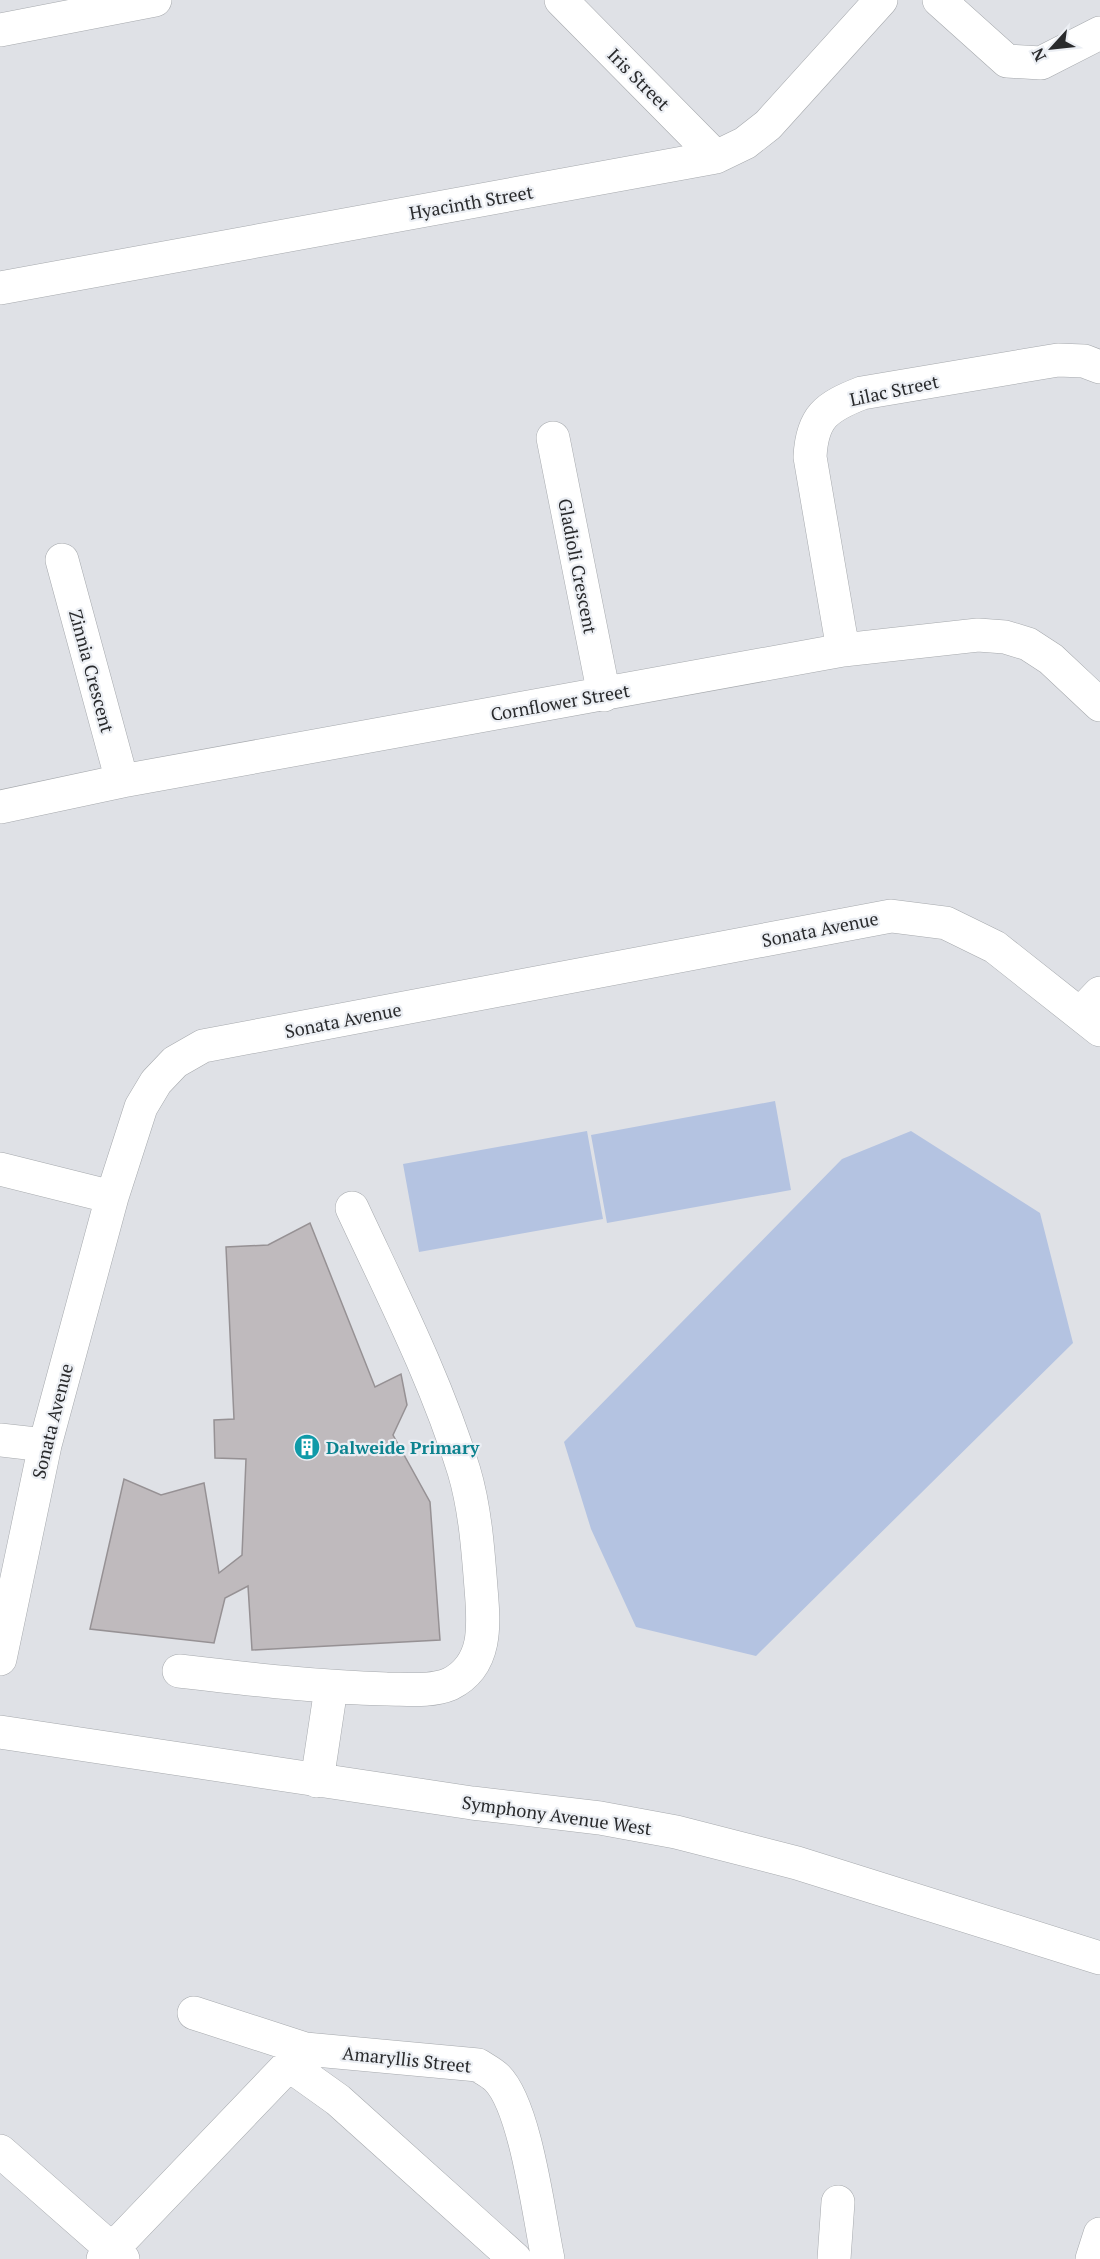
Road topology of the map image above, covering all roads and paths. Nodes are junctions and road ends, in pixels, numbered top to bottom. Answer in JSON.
{"nodes":[{"id":1,"x":155,"y":0,"type":"edge"},
{"id":2,"x":561,"y":0,"type":"edge"},
{"id":3,"x":881,"y":0,"type":"edge"},
{"id":4,"x":939,"y":0,"type":"edge"},
{"id":5,"x":0,"y":30,"type":"edge"},
{"id":6,"x":1100,"y":33,"type":"edge"},
{"id":7,"x":716,"y":157,"type":"junction"},
{"id":8,"x":0,"y":288,"type":"edge"},
{"id":9,"x":1100,"y":367,"type":"edge"},
{"id":10,"x":553,"y":438,"type":"dead end"},
{"id":11,"x":62,"y":560,"type":"dead end"},
{"id":12,"x":843,"y":650,"type":"junction"},
{"id":13,"x":604,"y":695,"type":"junction"},
{"id":14,"x":1100,"y":705,"type":"edge"},
{"id":15,"x":122,"y":781,"type":"junction"},
{"id":16,"x":0,"y":807,"type":"edge"},
{"id":17,"x":1093,"y":1012,"type":"edge"},
{"id":18,"x":0,"y":1169,"type":"edge"},
{"id":19,"x":112,"y":1197,"type":"junction"},
{"id":20,"x":352,"y":1208,"type":"dead end"},
{"id":21,"x":0,"y":1440,"type":"edge"},
{"id":22,"x":45,"y":1445,"type":"junction"},
{"id":23,"x":0,"y":1659,"type":"edge"},
{"id":24,"x":179,"y":1671,"type":"dead end"},
{"id":25,"x":331,"y":1688,"type":"junction"},
{"id":26,"x":0,"y":1732,"type":"edge"},
{"id":27,"x":318,"y":1780,"type":"junction"},
{"id":28,"x":1100,"y":1958,"type":"edge"},
{"id":29,"x":194,"y":2013,"type":"dead end"},
{"id":30,"x":297,"y":2057,"type":"junction"},
{"id":31,"x":0,"y":2151,"type":"edge"},
{"id":32,"x":838,"y":2202,"type":"dead end"},
{"id":33,"x":1100,"y":2234,"type":"edge"},
{"id":34,"x":113,"y":2256,"type":"edge"},
{"id":35,"x":515,"y":2259,"type":"edge"},
{"id":36,"x":548,"y":2259,"type":"edge"},
{"id":37,"x":834,"y":2259,"type":"edge"},
{"id":38,"x":1092,"y":2259,"type":"edge"}],
"edges":[{"from":1,"to":5,"type":"street"},
{"from":2,"to":7,"type":"street","name":"Iris Street"},
{"from":3,"to":7,"type":"street","name":"Hyacinth Street"},
{"from":4,"to":6,"type":"street"},
{"from":7,"to":8,"type":"street","name":"Hyacinth Street"},
{"from":9,"to":12,"type":"street","name":"Lilac Street"},
{"from":10,"to":13,"type":"street","name":"Gladioli Crescent"},
{"from":11,"to":15,"type":"street","name":"Zinnia Crescent"},
{"from":12,"to":13,"type":"street","name":"Cornflower Street"},
{"from":12,"to":14,"type":"street","name":"Cornflower Street"},
{"from":13,"to":15,"type":"street","name":"Cornflower Street"},
{"from":15,"to":16,"type":"street","name":"Cornflower Street"},
{"from":17,"to":19,"type":"street","name":"Sonata Avenue"},
{"from":18,"to":19,"type":"street"},
{"from":19,"to":22,"type":"street","name":"Sonata Avenue"},
{"from":20,"to":25,"type":"street"},
{"from":21,"to":22,"type":"street"},
{"from":22,"to":23,"type":"street","name":"Sonata Avenue"},
{"from":24,"to":25,"type":"street"},
{"from":25,"to":27,"type":"street"},
{"from":26,"to":27,"type":"street","name":"Symphony Avenue West"},
{"from":27,"to":28,"type":"street","name":"Symphony Avenue West"},
{"from":29,"to":30,"type":"street","name":"Amaryllis Street"},
{"from":30,"to":34,"type":"street"},
{"from":30,"to":35,"type":"street","name":"Amaryllis Street"},
{"from":30,"to":36,"type":"street","name":"Amaryllis Street"},
{"from":31,"to":34,"type":"street"},
{"from":32,"to":37,"type":"street"},
{"from":33,"to":38,"type":"street"}]}
